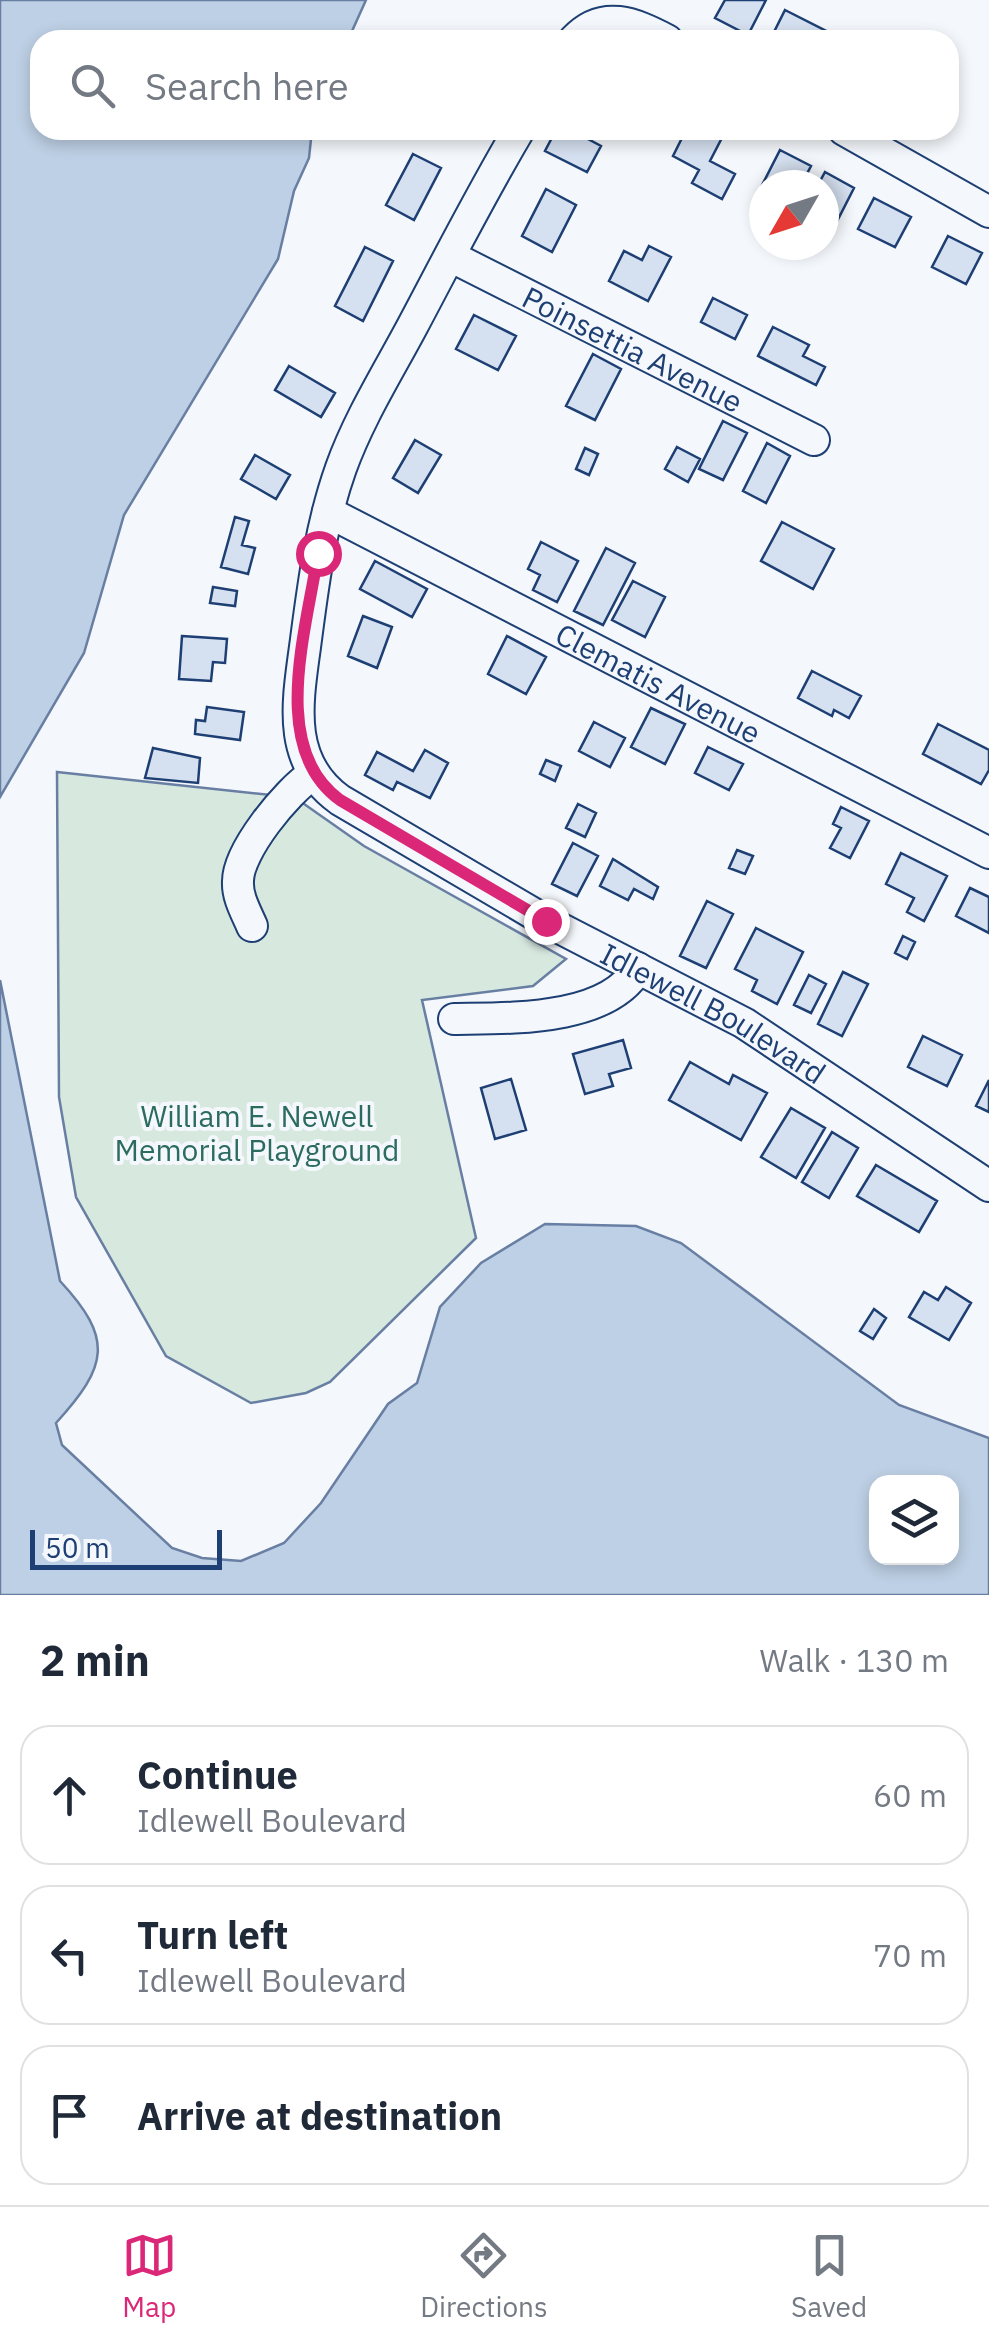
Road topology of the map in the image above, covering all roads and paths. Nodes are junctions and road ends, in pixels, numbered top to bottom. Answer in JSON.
{"nodes":[{"id":1,"x":593,"y":30,"type":"edge"},
{"id":2,"x":646,"y":30,"type":"edge"},
{"id":3,"x":514,"y":140,"type":"edge"},
{"id":4,"x":862,"y":140,"type":"edge"},
{"id":5,"x":989,"y":212,"type":"edge"},
{"id":6,"x":450,"y":256,"type":"junction"},
{"id":7,"x":814,"y":440,"type":"dead end"},
{"id":8,"x":328,"y":512,"type":"junction"},
{"id":9,"x":312,"y":774,"type":"junction"},
{"id":10,"x":989,"y":853,"type":"edge"},
{"id":11,"x":252,"y":926,"type":"dead end"},
{"id":12,"x":638,"y":968,"type":"junction"},
{"id":13,"x":454,"y":1019,"type":"dead end"},
{"id":14,"x":989,"y":1186,"type":"edge"}],
"edges":[{"from":1,"to":2,"type":"street"},
{"from":3,"to":6,"type":"street"},
{"from":4,"to":5,"type":"street"},
{"from":6,"to":7,"type":"street","name":"Poinsettia Avenue"},
{"from":6,"to":8,"type":"street"},
{"from":8,"to":9,"type":"street"},
{"from":8,"to":10,"type":"street","name":"Clematis Avenue"},
{"from":9,"to":11,"type":"street"},
{"from":9,"to":12,"type":"street","name":"Idlewell Boulevard"},
{"from":12,"to":13,"type":"street"},
{"from":12,"to":14,"type":"street","name":"Idlewell Boulevard"}]}
